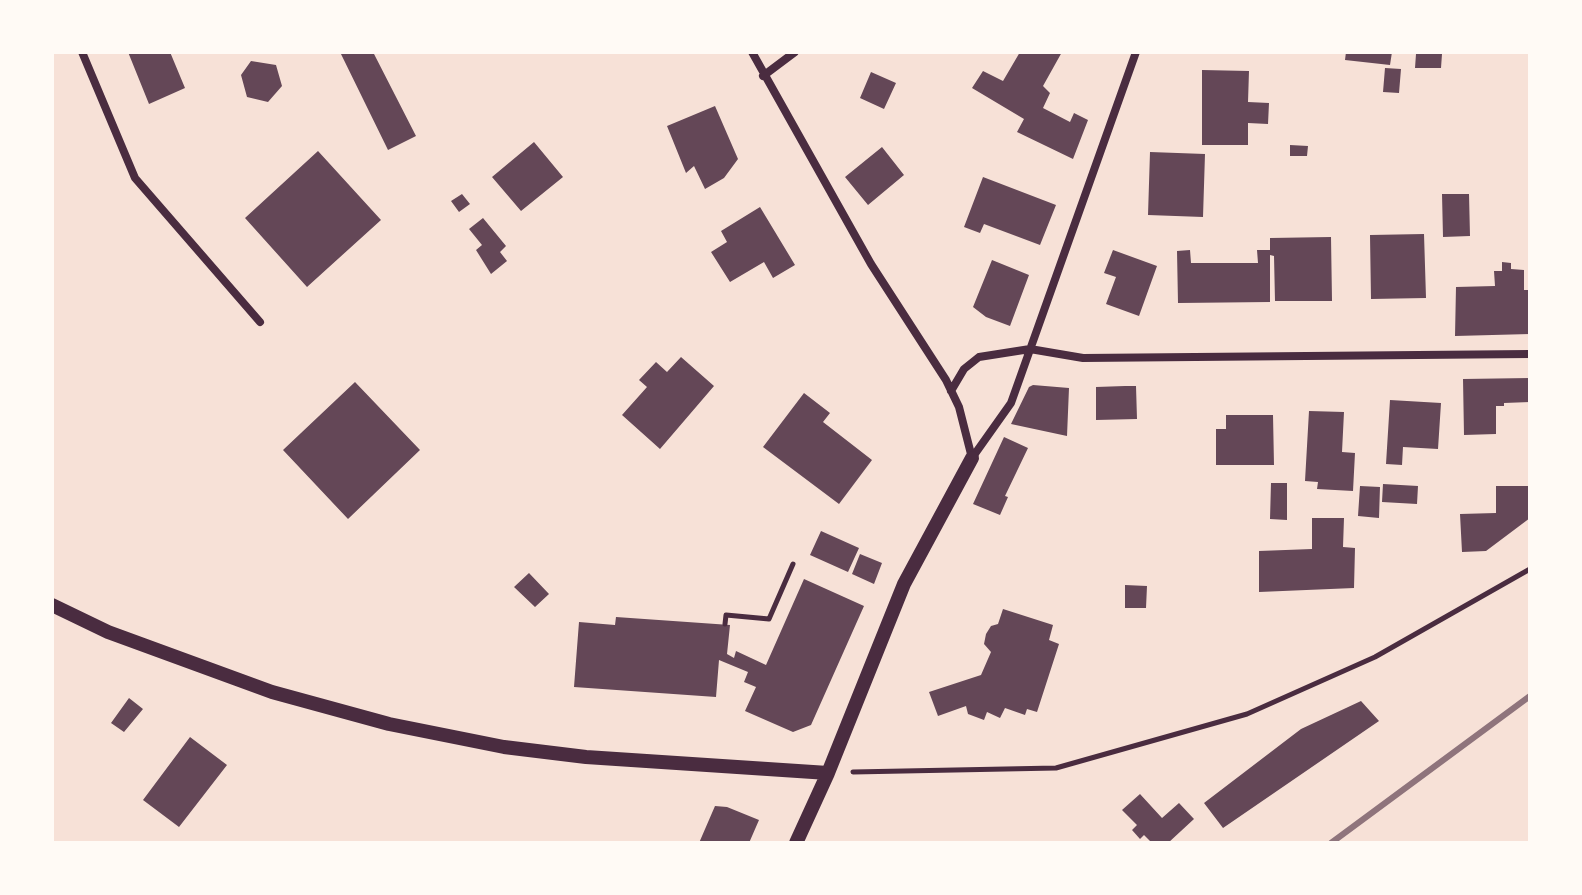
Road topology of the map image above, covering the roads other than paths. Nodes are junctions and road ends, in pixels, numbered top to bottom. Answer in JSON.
{"nodes":[{"id":1,"x":82,"y":52,"type":"edge"},
{"id":2,"x":752,"y":52,"type":"edge"},
{"id":3,"x":795,"y":52,"type":"edge"},
{"id":4,"x":1136,"y":52,"type":"edge"},
{"id":5,"x":763,"y":76,"type":"junction"},
{"id":6,"x":260,"y":322,"type":"dead end"},
{"id":7,"x":1030,"y":349,"type":"junction"},
{"id":8,"x":1530,"y":354,"type":"edge"},
{"id":9,"x":951,"y":391,"type":"junction"},
{"id":10,"x":972,"y":458,"type":"junction"},
{"id":11,"x":52,"y":605,"type":"edge"},
{"id":12,"x":828,"y":773,"type":"junction"},
{"id":13,"x":796,"y":843,"type":"edge"}],
"edges":[{"from":1,"to":6,"type":"street"},
{"from":2,"to":5,"type":"street"},
{"from":3,"to":5,"type":"street"},
{"from":4,"to":7,"type":"street"},
{"from":5,"to":9,"type":"street"},
{"from":7,"to":8,"type":"street"},
{"from":7,"to":9,"type":"street"},
{"from":7,"to":10,"type":"street"},
{"from":9,"to":10,"type":"street"},
{"from":10,"to":12,"type":"street"},
{"from":11,"to":12,"type":"street"},
{"from":12,"to":13,"type":"street"}]}
